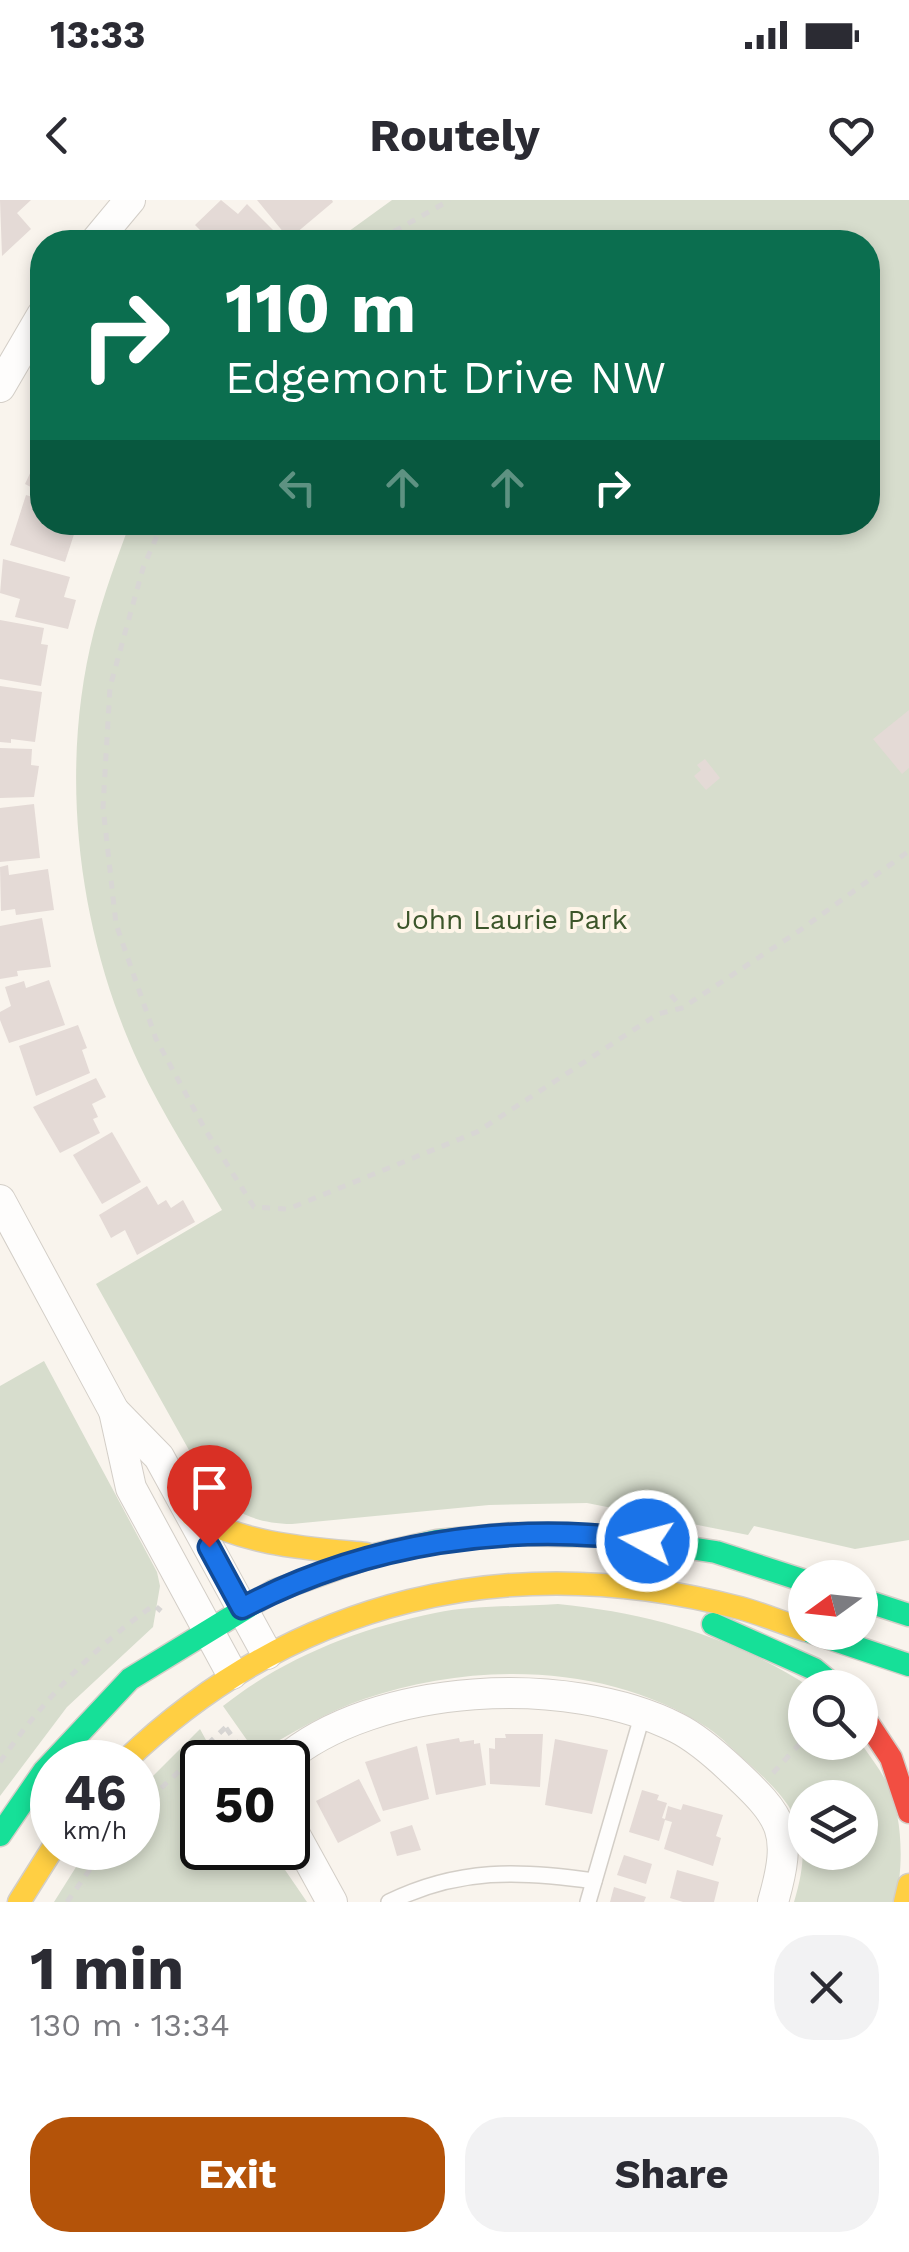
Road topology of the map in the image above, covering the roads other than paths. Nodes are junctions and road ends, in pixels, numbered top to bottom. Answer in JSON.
{"nodes":[{"id":1,"x":126,"y":202,"type":"edge"},
{"id":2,"x":104,"y":230,"type":"edge"},
{"id":3,"x":30,"y":335,"type":"edge"},
{"id":4,"x":0,"y":387,"type":"edge"},
{"id":5,"x":0,"y":1200,"type":"edge"},
{"id":6,"x":114,"y":1412,"type":"junction"},
{"id":7,"x":192,"y":1516,"type":"junction"},
{"id":8,"x":375,"y":1555,"type":"junction"},
{"id":9,"x":788,"y":1575,"type":"edge"},
{"id":10,"x":890,"y":1586,"type":"dead end"},
{"id":11,"x":878,"y":1590,"type":"edge"},
{"id":12,"x":646,"y":1594,"type":"junction"},
{"id":13,"x":878,"y":1602,"type":"edge"},
{"id":14,"x":242,"y":1608,"type":"junction"},
{"id":15,"x":909,"y":1614,"type":"edge"},
{"id":16,"x":788,"y":1625,"type":"edge"},
{"id":17,"x":207,"y":1629,"type":"junction"},
{"id":18,"x":863,"y":1650,"type":"edge"},
{"id":19,"x":267,"y":1654,"type":"junction"},
{"id":20,"x":909,"y":1665,"type":"edge"},
{"id":21,"x":814,"y":1670,"type":"edge"},
{"id":22,"x":232,"y":1674,"type":"junction"},
{"id":23,"x":642,"y":1713,"type":"junction"},
{"id":24,"x":878,"y":1733,"type":"edge"},
{"id":25,"x":146,"y":1740,"type":"edge"},
{"id":26,"x":310,"y":1742,"type":"edge"},
{"id":27,"x":909,"y":1812,"type":"edge"},
{"id":28,"x":0,"y":1835,"type":"edge"},
{"id":29,"x":310,"y":1862,"type":"edge"},
{"id":30,"x":39,"y":1870,"type":"edge"},
{"id":31,"x":594,"y":1882,"type":"junction"},
{"id":32,"x":909,"y":1885,"type":"edge"},
{"id":33,"x":18,"y":1902,"type":"edge"},
{"id":34,"x":332,"y":1902,"type":"edge"},
{"id":35,"x":389,"y":1902,"type":"edge"},
{"id":36,"x":588,"y":1902,"type":"edge"},
{"id":37,"x":773,"y":1902,"type":"edge"},
{"id":38,"x":905,"y":1902,"type":"edge"}],
"edges":[{"from":1,"to":2,"type":"street"},
{"from":3,"to":4,"type":"street"},
{"from":5,"to":6,"type":"street"},
{"from":6,"to":7,"type":"street"},
{"from":6,"to":17,"type":"street"},
{"from":7,"to":8,"type":"main road"},
{"from":7,"to":14,"type":"street"},
{"from":8,"to":9,"type":"main road"},
{"from":8,"to":14,"type":"main road"},
{"from":10,"to":11,"type":"main road"},
{"from":12,"to":16,"type":"main road"},
{"from":12,"to":19,"type":"main road"},
{"from":12,"to":21,"type":"main road"},
{"from":13,"to":15,"type":"main road"},
{"from":14,"to":17,"type":"main road"},
{"from":14,"to":19,"type":"street"},
{"from":17,"to":22,"type":"street"},
{"from":17,"to":28,"type":"main road"},
{"from":18,"to":20,"type":"main road"},
{"from":19,"to":22,"type":"main road"},
{"from":22,"to":25,"type":"main road"},
{"from":23,"to":26,"type":"street"},
{"from":23,"to":31,"type":"lane"},
{"from":23,"to":37,"type":"street"},
{"from":24,"to":27,"type":"main road"},
{"from":29,"to":34,"type":"street"},
{"from":30,"to":33,"type":"main road"},
{"from":31,"to":35,"type":"lane"},
{"from":31,"to":36,"type":"lane"},
{"from":32,"to":38,"type":"main road"}]}
